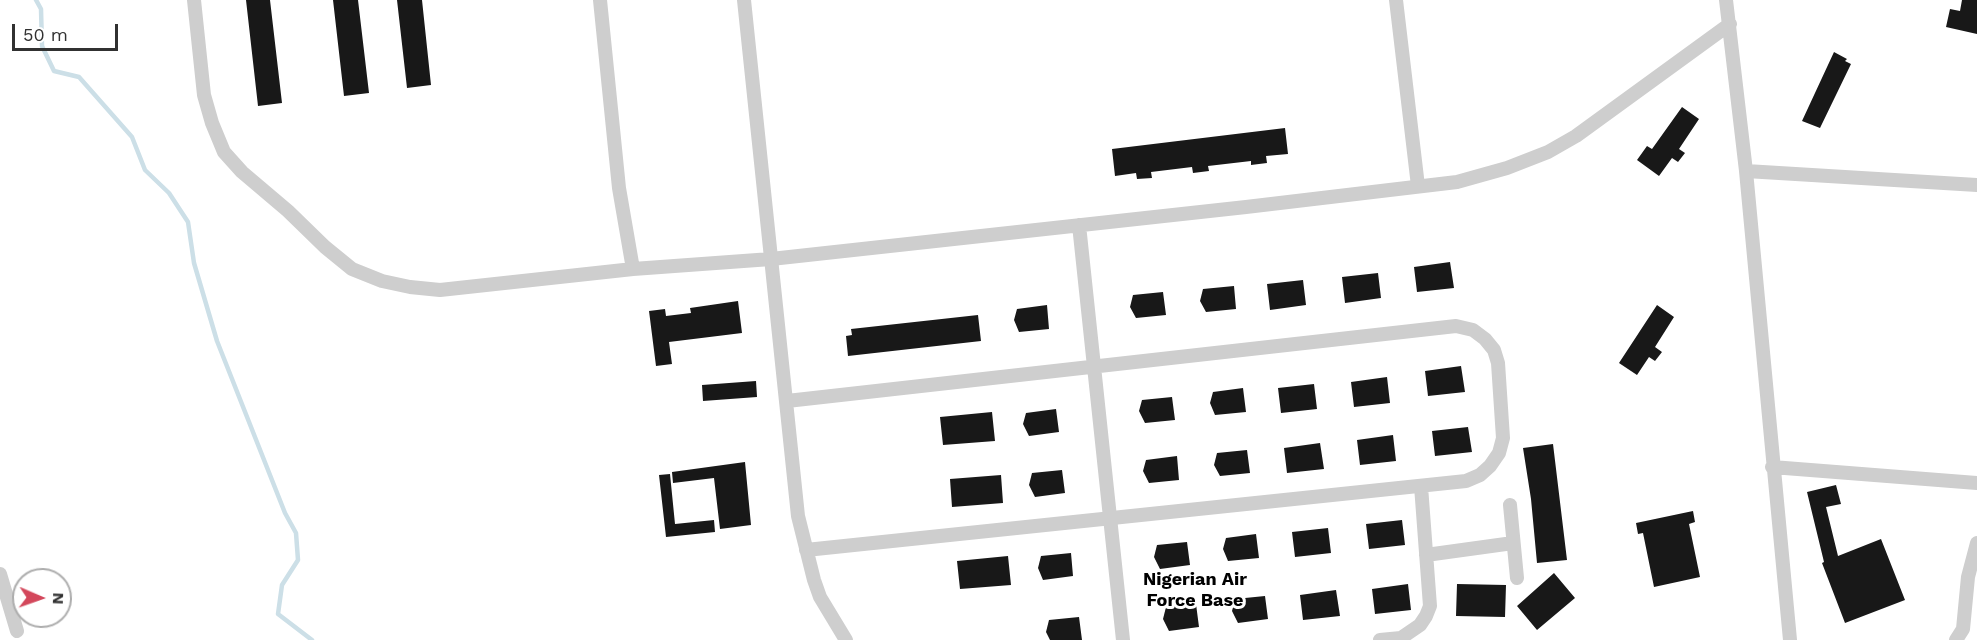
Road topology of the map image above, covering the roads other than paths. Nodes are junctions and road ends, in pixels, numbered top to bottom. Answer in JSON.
{"nodes":[{"id":1,"x":194,"y":0,"type":"edge"},
{"id":2,"x":600,"y":0,"type":"edge"},
{"id":3,"x":744,"y":0,"type":"edge"},
{"id":4,"x":1396,"y":0,"type":"edge"},
{"id":5,"x":1726,"y":0,"type":"edge"},
{"id":6,"x":1730,"y":24,"type":"junction"},
{"id":7,"x":1746,"y":171,"type":"junction"},
{"id":8,"x":1977,"y":185,"type":"edge"},
{"id":9,"x":1418,"y":186,"type":"junction"},
{"id":10,"x":1079,"y":225,"type":"junction"},
{"id":11,"x":771,"y":259,"type":"junction"},
{"id":12,"x":633,"y":269,"type":"junction"},
{"id":13,"x":1095,"y":366,"type":"junction"},
{"id":14,"x":787,"y":401,"type":"junction"},
{"id":15,"x":1772,"y":467,"type":"junction"},
{"id":16,"x":1977,"y":483,"type":"edge"},
{"id":17,"x":1421,"y":486,"type":"junction"},
{"id":18,"x":1510,"y":505,"type":"dead end"},
{"id":19,"x":1112,"y":518,"type":"junction"},
{"id":20,"x":1513,"y":543,"type":"junction"},
{"id":21,"x":1977,"y":543,"type":"edge"},
{"id":22,"x":806,"y":550,"type":"junction"},
{"id":23,"x":1426,"y":555,"type":"junction"},
{"id":24,"x":0,"y":574,"type":"edge"},
{"id":25,"x":1517,"y":578,"type":"dead end"},
{"id":26,"x":17,"y":631,"type":"dead end"},
{"id":27,"x":846,"y":640,"type":"edge"},
{"id":28,"x":1123,"y":640,"type":"edge"},
{"id":29,"x":1380,"y":640,"type":"edge"},
{"id":30,"x":1790,"y":640,"type":"edge"},
{"id":31,"x":1956,"y":640,"type":"edge"}],
"edges":[{"from":1,"to":12,"type":"street"},
{"from":2,"to":12,"type":"street"},
{"from":3,"to":11,"type":"street"},
{"from":4,"to":9,"type":"street"},
{"from":5,"to":6,"type":"street"},
{"from":6,"to":7,"type":"street"},
{"from":6,"to":9,"type":"street"},
{"from":7,"to":8,"type":"street"},
{"from":7,"to":15,"type":"street"},
{"from":9,"to":10,"type":"street"},
{"from":10,"to":11,"type":"street"},
{"from":10,"to":13,"type":"street"},
{"from":11,"to":12,"type":"street"},
{"from":11,"to":14,"type":"street"},
{"from":13,"to":14,"type":"street"},
{"from":13,"to":17,"type":"street"},
{"from":13,"to":19,"type":"street"},
{"from":14,"to":22,"type":"street"},
{"from":15,"to":16,"type":"street"},
{"from":15,"to":30,"type":"street"},
{"from":17,"to":19,"type":"street"},
{"from":17,"to":23,"type":"street"},
{"from":18,"to":20,"type":"street"},
{"from":19,"to":22,"type":"street"},
{"from":19,"to":28,"type":"street"},
{"from":20,"to":23,"type":"street"},
{"from":20,"to":25,"type":"street"},
{"from":21,"to":31,"type":"street"},
{"from":22,"to":27,"type":"street"},
{"from":23,"to":29,"type":"street"},
{"from":24,"to":26,"type":"street"}]}
